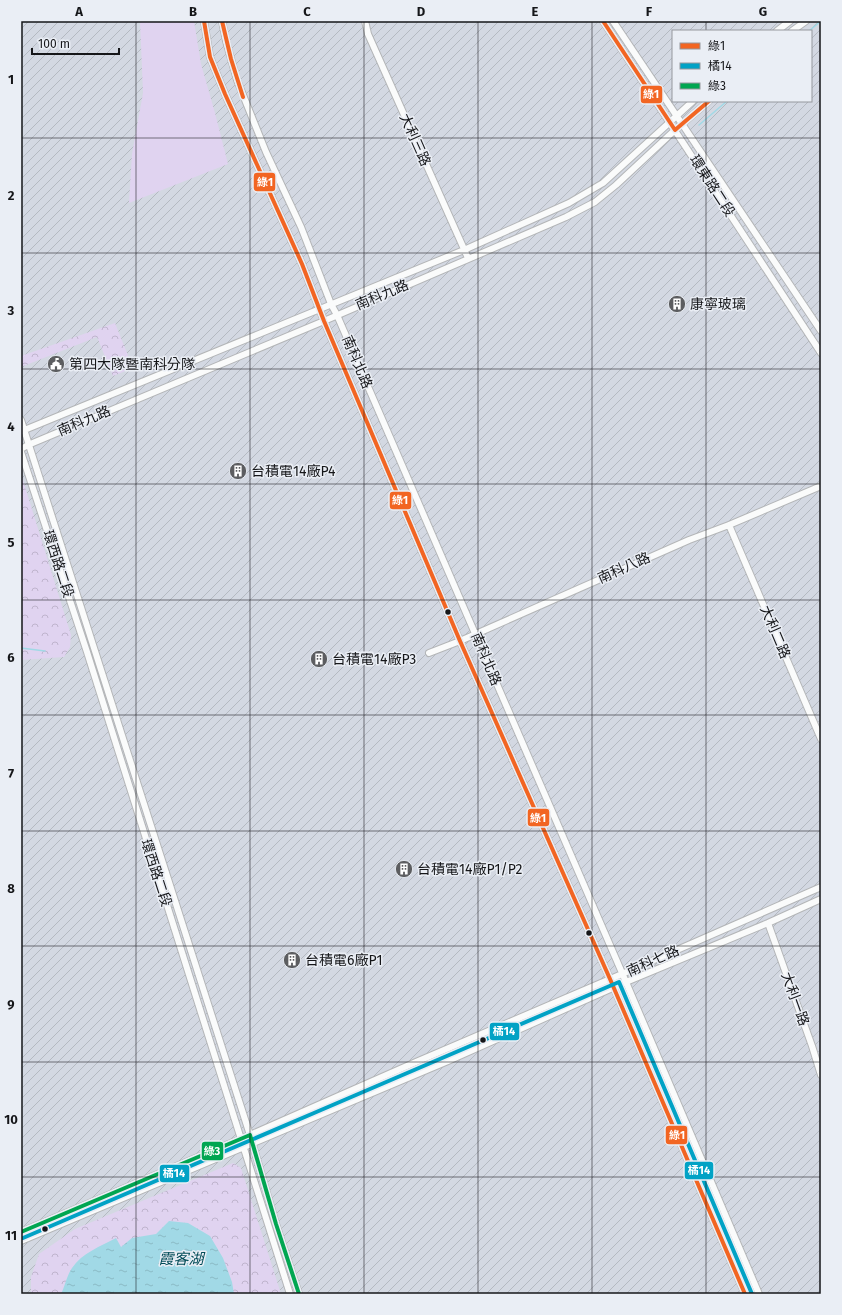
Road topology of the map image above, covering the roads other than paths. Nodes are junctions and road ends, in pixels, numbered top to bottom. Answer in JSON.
{"nodes":[{"id":1,"x":204,"y":21,"type":"edge"},
{"id":2,"x":222,"y":21,"type":"edge"},
{"id":3,"x":365,"y":21,"type":"edge"},
{"id":4,"x":602,"y":21,"type":"edge"},
{"id":5,"x":613,"y":21,"type":"edge"},
{"id":6,"x":790,"y":21,"type":"edge"},
{"id":7,"x":806,"y":21,"type":"edge"},
{"id":8,"x":778,"y":30,"type":"edge"},
{"id":9,"x":793,"y":30,"type":"edge"},
{"id":10,"x":692,"y":102,"type":"edge"},
{"id":11,"x":708,"y":102,"type":"edge"},
{"id":12,"x":676,"y":115,"type":"junction"},
{"id":13,"x":669,"y":122,"type":"junction"},
{"id":14,"x":683,"y":124,"type":"junction"},
{"id":15,"x":675,"y":130,"type":"junction"},
{"id":16,"x":464,"y":250,"type":"junction"},
{"id":17,"x":468,"y":258,"type":"junction"},
{"id":18,"x":331,"y":304,"type":"junction"},
{"id":19,"x":319,"y":309,"type":"junction"},
{"id":20,"x":337,"y":315,"type":"junction"},
{"id":21,"x":324,"y":321,"type":"junction"},
{"id":22,"x":821,"y":331,"type":"edge"},
{"id":23,"x":821,"y":352,"type":"edge"},
{"id":24,"x":21,"y":420,"type":"edge"},
{"id":25,"x":22,"y":431,"type":"edge"},
{"id":26,"x":28,"y":445,"type":"junction"},
{"id":27,"x":21,"y":449,"type":"edge"},
{"id":28,"x":21,"y":452,"type":"edge"},
{"id":29,"x":821,"y":486,"type":"edge"},
{"id":30,"x":729,"y":525,"type":"junction"},
{"id":31,"x":475,"y":634,"type":"junction"},
{"id":32,"x":460,"y":641,"type":"junction"},
{"id":33,"x":429,"y":653,"type":"dead end"},
{"id":34,"x":821,"y":739,"type":"edge"},
{"id":35,"x":821,"y":887,"type":"edge"},
{"id":36,"x":821,"y":899,"type":"edge"},
{"id":37,"x":768,"y":923,"type":"junction"},
{"id":38,"x":622,"y":974,"type":"junction"},
{"id":39,"x":610,"y":979,"type":"junction"},
{"id":40,"x":626,"y":982,"type":"junction"},
{"id":41,"x":613,"y":988,"type":"junction"},
{"id":42,"x":821,"y":1075,"type":"edge"},
{"id":43,"x":250,"y":1135,"type":"junction"},
{"id":44,"x":241,"y":1139,"type":"junction"},
{"id":45,"x":253,"y":1144,"type":"junction"},
{"id":46,"x":244,"y":1148,"type":"junction"},
{"id":47,"x":21,"y":1232,"type":"edge"},
{"id":48,"x":21,"y":1241,"type":"edge"},
{"id":49,"x":290,"y":1294,"type":"edge"},
{"id":50,"x":299,"y":1294,"type":"edge"},
{"id":51,"x":745,"y":1294,"type":"edge"},
{"id":52,"x":759,"y":1294,"type":"edge"}],
"edges":[{"from":1,"to":19,"type":"street","name":"南科北路"},
{"from":2,"to":18,"type":"street","name":"南科北路"},
{"from":3,"to":16,"type":"street","name":"大利三路"},
{"from":4,"to":13,"type":"street","name":"環東路二段"},
{"from":5,"to":12,"type":"street","name":"環東路二段"},
{"from":6,"to":8,"type":"street"},
{"from":7,"to":9,"type":"street"},
{"from":10,"to":12,"type":"street","name":"南科九路"},
{"from":11,"to":14,"type":"street","name":"南科九路"},
{"from":12,"to":13,"type":"street","name":"南科九路"},
{"from":12,"to":14,"type":"street","name":"環東路二段"},
{"from":13,"to":15,"type":"street","name":"環東路二段"},
{"from":13,"to":16,"type":"street","name":"南科九路"},
{"from":14,"to":15,"type":"street","name":"南科九路"},
{"from":14,"to":22,"type":"street","name":"環東路二段"},
{"from":15,"to":17,"type":"street","name":"南科九路"},
{"from":15,"to":23,"type":"street","name":"環東路二段"},
{"from":16,"to":17,"type":"street","name":"大利三路"},
{"from":16,"to":18,"type":"street","name":"南科九路"},
{"from":17,"to":20,"type":"street","name":"南科九路"},
{"from":18,"to":19,"type":"street","name":"南科九路"},
{"from":18,"to":20,"type":"street","name":"南科北路"},
{"from":19,"to":21,"type":"street","name":"南科北路"},
{"from":19,"to":25,"type":"street","name":"南科九路"},
{"from":20,"to":21,"type":"street","name":"南科九路"},
{"from":20,"to":31,"type":"street","name":"南科北路"},
{"from":21,"to":26,"type":"street","name":"南科九路"},
{"from":21,"to":32,"type":"street","name":"南科北路"},
{"from":24,"to":25,"type":"street"},
{"from":25,"to":26,"type":"street","name":"環西路二段"},
{"from":26,"to":27,"type":"street","name":"南科九路"},
{"from":26,"to":43,"type":"street","name":"環西路二段"},
{"from":28,"to":44,"type":"street","name":"環西路二段"},
{"from":29,"to":30,"type":"street","name":"南科八路"},
{"from":30,"to":31,"type":"street","name":"南科八路"},
{"from":30,"to":34,"type":"street","name":"大利二路"},
{"from":31,"to":32,"type":"street","name":"南科八路"},
{"from":31,"to":38,"type":"street","name":"南科北路"},
{"from":32,"to":33,"type":"street","name":"南科八路"},
{"from":32,"to":39,"type":"street","name":"南科北路"},
{"from":35,"to":38,"type":"street","name":"南科七路"},
{"from":36,"to":37,"type":"street","name":"南科七路"},
{"from":37,"to":40,"type":"street","name":"南科七路"},
{"from":37,"to":42,"type":"street","name":"大利一路"},
{"from":38,"to":39,"type":"street","name":"南科七路"},
{"from":38,"to":40,"type":"street","name":"南科北路"},
{"from":39,"to":41,"type":"street","name":"南科北路"},
{"from":39,"to":43,"type":"street","name":"南科七路"},
{"from":40,"to":41,"type":"street","name":"南科七路"},
{"from":40,"to":52,"type":"street","name":"南科北路"},
{"from":41,"to":45,"type":"street","name":"南科七路"},
{"from":41,"to":51,"type":"street","name":"南科北路"},
{"from":43,"to":44,"type":"street","name":"南科七路"},
{"from":43,"to":45,"type":"street","name":"環西路二段"},
{"from":44,"to":46,"type":"street","name":"環西路二段"},
{"from":44,"to":47,"type":"street","name":"南科七路"},
{"from":45,"to":46,"type":"street","name":"南科七路"},
{"from":45,"to":50,"type":"street"},
{"from":46,"to":48,"type":"street"},
{"from":46,"to":49,"type":"street","name":"環西路二段"}]}
